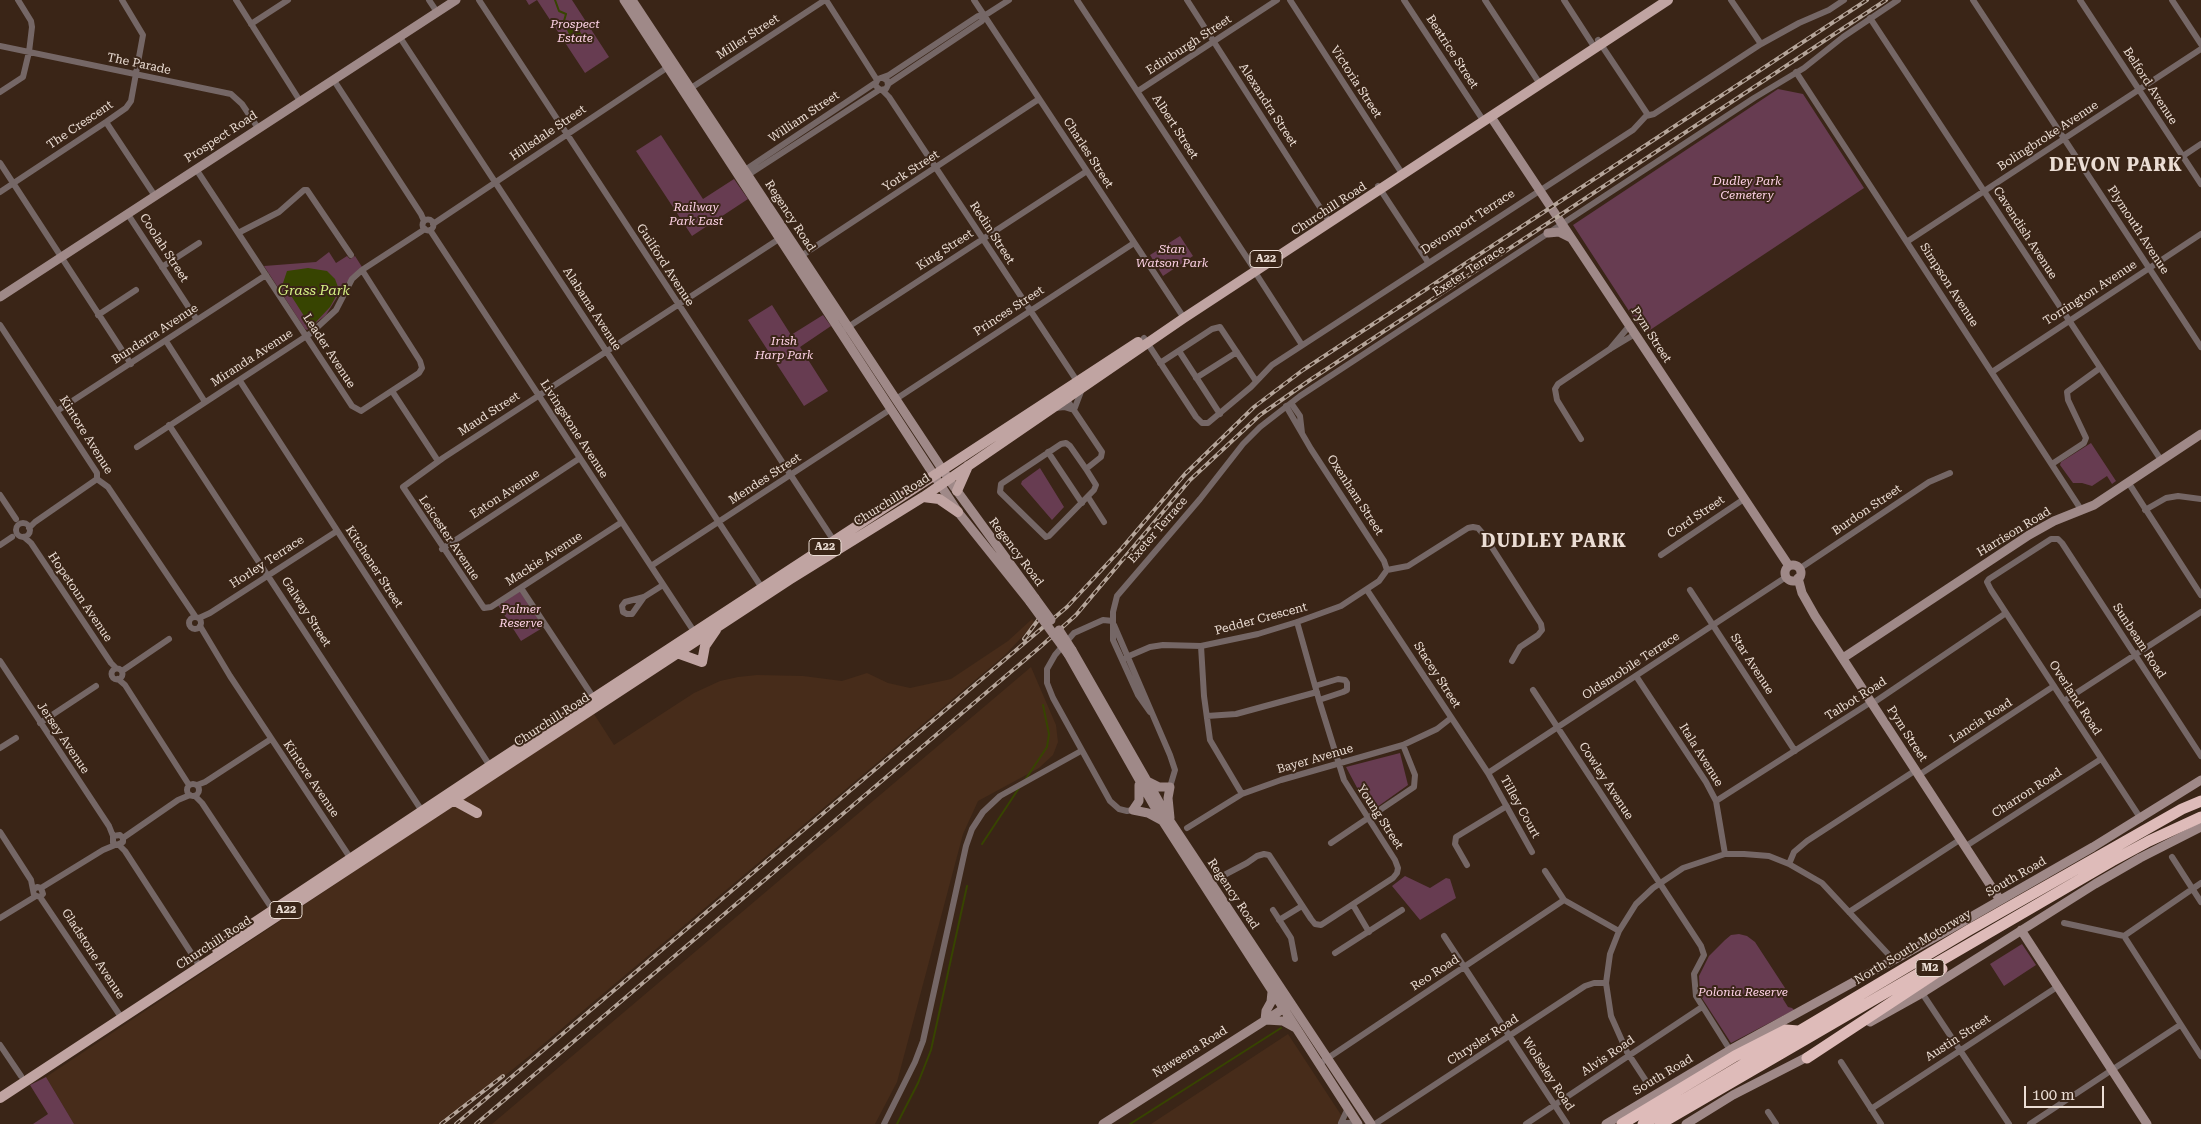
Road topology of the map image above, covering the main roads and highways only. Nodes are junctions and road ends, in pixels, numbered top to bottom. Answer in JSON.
{"nodes":[{"id":1,"x":456,"y":0,"type":"edge"},
{"id":2,"x":1658,"y":0,"type":"edge"},
{"id":3,"x":1668,"y":0,"type":"edge"},
{"id":4,"x":632,"y":2,"type":"edge"},
{"id":5,"x":1596,"y":44,"type":"junction"},
{"id":6,"x":687,"y":90,"type":"junction"},
{"id":7,"x":1488,"y":114,"type":"junction"},
{"id":8,"x":1401,"y":173,"type":"junction"},
{"id":9,"x":1548,"y":233,"type":"road end"},
{"id":10,"x":783,"y":236,"type":"junction"},
{"id":11,"x":1574,"y":239,"type":"junction"},
{"id":12,"x":0,"y":297,"type":"edge"},
{"id":13,"x":845,"y":329,"type":"junction"},
{"id":14,"x":1064,"y":395,"type":"junction"},
{"id":15,"x":2201,"y":434,"type":"edge"},
{"id":16,"x":968,"y":466,"type":"junction"},
{"id":17,"x":941,"y":477,"type":"junction"},
{"id":18,"x":957,"y":491,"type":"junction"},
{"id":19,"x":923,"y":497,"type":"junction"},
{"id":20,"x":958,"y":512,"type":"junction"},
{"id":21,"x":1789,"y":566,"type":"junction"},
{"id":22,"x":1798,"y":578,"type":"junction"},
{"id":23,"x":764,"y":591,"type":"junction"},
{"id":24,"x":1032,"y":600,"type":"junction"},
{"id":25,"x":720,"y":625,"type":"junction"},
{"id":26,"x":677,"y":654,"type":"junction"},
{"id":27,"x":1843,"y":658,"type":"junction"},
{"id":28,"x":596,"y":702,"type":"junction"},
{"id":29,"x":1142,"y":780,"type":"junction"},
{"id":30,"x":2201,"y":780,"type":"edge"},
{"id":31,"x":2201,"y":801,"type":"edge"},
{"id":32,"x":450,"y":802,"type":"junction"},
{"id":33,"x":477,"y":813,"type":"dead end"},
{"id":34,"x":2201,"y":817,"type":"edge"},
{"id":35,"x":1166,"y":821,"type":"junction"},
{"id":36,"x":2201,"y":827,"type":"edge"},
{"id":37,"x":2000,"y":900,"type":"junction"},
{"id":38,"x":2021,"y":930,"type":"junction"},
{"id":39,"x":1972,"y":944,"type":"junction"},
{"id":40,"x":1258,"y":963,"type":"junction"},
{"id":41,"x":1272,"y":992,"type":"junction"},
{"id":42,"x":1291,"y":1003,"type":"junction"},
{"id":43,"x":1283,"y":1009,"type":"junction"},
{"id":44,"x":119,"y":1015,"type":"junction"},
{"id":45,"x":1264,"y":1020,"type":"junction"},
{"id":46,"x":1296,"y":1029,"type":"junction"},
{"id":47,"x":1798,"y":1032,"type":"junction"},
{"id":48,"x":1807,"y":1058,"type":"junction"},
{"id":49,"x":52,"y":1063,"type":"junction"},
{"id":50,"x":31,"y":1069,"type":"junction"},
{"id":51,"x":0,"y":1090,"type":"edge"},
{"id":52,"x":0,"y":1098,"type":"edge"},
{"id":53,"x":1358,"y":1105,"type":"junction"},
{"id":54,"x":1356,"y":1122,"type":"edge"},
{"id":55,"x":1103,"y":1124,"type":"edge"},
{"id":56,"x":1371,"y":1124,"type":"edge"},
{"id":57,"x":1606,"y":1124,"type":"edge"},
{"id":58,"x":1622,"y":1124,"type":"edge"},
{"id":59,"x":1643,"y":1124,"type":"edge"},
{"id":60,"x":1660,"y":1124,"type":"edge"},
{"id":61,"x":1686,"y":1124,"type":"edge"},
{"id":62,"x":2146,"y":1124,"type":"edge"}],
"edges":[{"from":1,"to":12,"type":"main road","name":"Prospect Road"},
{"from":2,"to":5,"type":"main road","name":"Churchill Road","number":"A22"},
{"from":3,"to":5,"type":"main road","name":"Churchill Road","number":"A22"},
{"from":4,"to":6,"type":"main road","name":"Regency Road"},
{"from":4,"to":6,"type":"main road","name":"Regency Road"},
{"from":5,"to":7,"type":"main road","name":"Churchill Road","number":"A22"},
{"from":6,"to":10,"type":"main road","name":"Regency Road"},
{"from":6,"to":10,"type":"main road","name":"Regency Road"},
{"from":7,"to":8,"type":"main road","name":"Churchill Road","number":"A22"},
{"from":7,"to":8,"type":"main road","name":"Churchill Road","number":"A22"},
{"from":7,"to":11,"type":"main road","name":"Pym Street"},
{"from":8,"to":14,"type":"main road","name":"Churchill Road","number":"A22"},
{"from":9,"to":11,"type":"main road"},
{"from":10,"to":13,"type":"main road","name":"Regency Road"},
{"from":11,"to":21,"type":"main road","name":"Pym Street"},
{"from":13,"to":17,"type":"main road","name":"Regency Road"},
{"from":13,"to":17,"type":"main road","name":"Regency Road"},
{"from":14,"to":16,"type":"main road","name":"Churchill Road","number":"A22"},
{"from":14,"to":17,"type":"main road","name":"Churchill Road","number":"A22"},
{"from":15,"to":27,"type":"main road","name":"Harrison Road"},
{"from":16,"to":17,"type":"main road","name":"Churchill Road","number":"A22"},
{"from":16,"to":18,"type":"main road"},
{"from":17,"to":18,"type":"main road","name":"Regency Road"},
{"from":17,"to":19,"type":"main road","name":"Churchill Road","number":"A22"},
{"from":17,"to":20,"type":"main road","name":"Regency Road"},
{"from":17,"to":23,"type":"main road","name":"Churchill Road","number":"A22"},
{"from":18,"to":24,"type":"main road","name":"Regency Road"},
{"from":19,"to":20,"type":"main road"},
{"from":19,"to":23,"type":"main road","name":"Churchill Road","number":"A22"},
{"from":20,"to":24,"type":"main road","name":"Regency Road"},
{"from":21,"to":22,"type":"main road"},
{"from":21,"to":22,"type":"main road"},
{"from":22,"to":27,"type":"main road","name":"Pym Street"},
{"from":23,"to":25,"type":"main road","name":"Churchill Road","number":"A22"},
{"from":23,"to":28,"type":"main road","name":"Churchill Road","number":"A22"},
{"from":24,"to":29,"type":"main road","name":"Regency Road","bridge":true},
{"from":25,"to":26,"type":"main road","name":"Churchill Road","number":"A22"},
{"from":25,"to":26,"type":"main road"},
{"from":26,"to":28,"type":"main road","name":"Churchill Road","number":"A22"},
{"from":27,"to":37,"type":"main road","name":"Pym Street"},
{"from":28,"to":32,"type":"main road","name":"Churchill Road","number":"A22"},
{"from":28,"to":44,"type":"main road","name":"Churchill Road","number":"A22"},
{"from":29,"to":35,"type":"main road","name":"Regency Road"},
{"from":29,"to":35,"type":"main road"},
{"from":29,"to":35,"type":"main road"},
{"from":30,"to":37,"type":"main road","name":"South Road"},
{"from":31,"to":47,"type":"highway","name":"North South Motorway","number":"M2"},
{"from":32,"to":33,"type":"main road"},
{"from":32,"to":44,"type":"main road","name":"Churchill Road","number":"A22"},
{"from":34,"to":39,"type":"highway","name":"North South Motorway","number":"M2"},
{"from":35,"to":40,"type":"main road","name":"Regency Road"},
{"from":36,"to":38,"type":"main road"},
{"from":37,"to":57,"type":"main road","name":"South Road"},
{"from":38,"to":48,"type":"main road"},
{"from":38,"to":62,"type":"main road"},
{"from":39,"to":48,"type":"highway"},
{"from":39,"to":60,"type":"highway","name":"North South Motorway","number":"M2"},
{"from":40,"to":41,"type":"main road","name":"Regency Road"},
{"from":40,"to":42,"type":"main road","name":"Regency Road"},
{"from":41,"to":43,"type":"main road","name":"Regency Road"},
{"from":41,"to":45,"type":"main road"},
{"from":42,"to":43,"type":"main road","name":"Naweena Road"},
{"from":42,"to":53,"type":"main road","name":"Regency Road"},
{"from":43,"to":45,"type":"main road","name":"Naweena Road"},
{"from":43,"to":46,"type":"main road","name":"Regency Road"},
{"from":44,"to":49,"type":"main road","name":"Churchill Road","number":"A22"},
{"from":44,"to":50,"type":"main road","name":"Churchill Road","number":"A22"},
{"from":45,"to":46,"type":"main road"},
{"from":45,"to":55,"type":"main road","name":"Naweena Road"},
{"from":46,"to":54,"type":"main road","name":"Regency Road"},
{"from":47,"to":58,"type":"highway"},
{"from":47,"to":59,"type":"highway","name":"North South Motorway","number":"M2"},
{"from":48,"to":61,"type":"main road"},
{"from":49,"to":50,"type":"main road"},
{"from":49,"to":52,"type":"main road","name":"Churchill Road","number":"A22"},
{"from":50,"to":51,"type":"main road","name":"Churchill Road","number":"A22"},
{"from":53,"to":54,"type":"main road"},
{"from":53,"to":56,"type":"main road","name":"Regency Road"}]}
